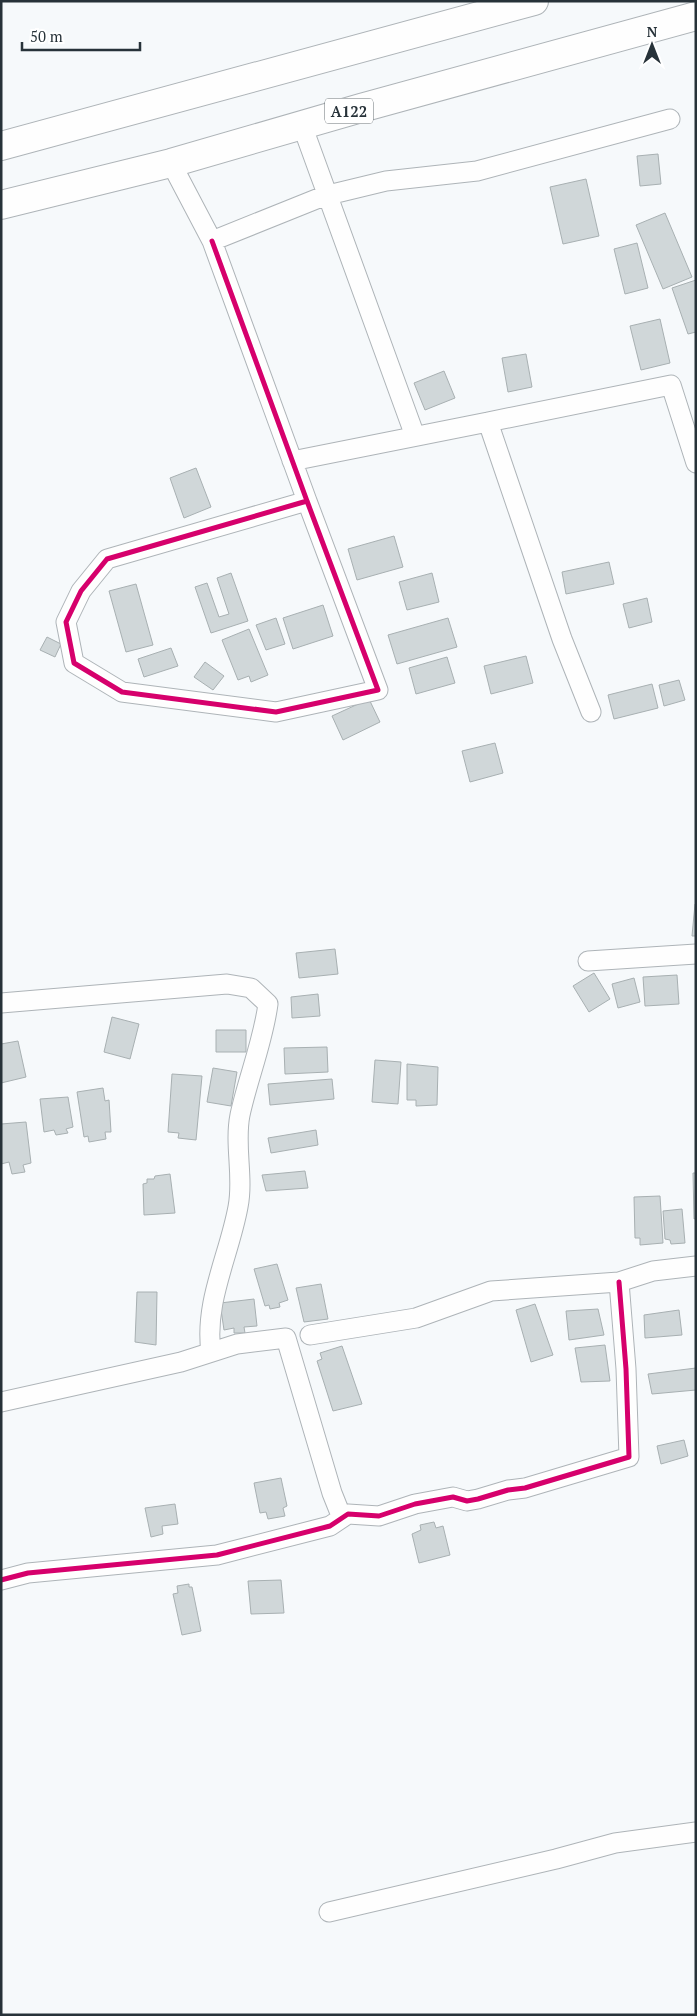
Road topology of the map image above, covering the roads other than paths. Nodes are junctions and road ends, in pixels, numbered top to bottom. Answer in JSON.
{"nodes":[{"id":1,"x":534,"y":1,"type":"edge"},
{"id":2,"x":696,"y":16,"type":"edge"},
{"id":3,"x":670,"y":119,"type":"dead end"},
{"id":4,"x":302,"y":125,"type":"junction"},
{"id":5,"x":1,"y":146,"type":"edge"},
{"id":6,"x":171,"y":163,"type":"junction"},
{"id":7,"x":327,"y":196,"type":"junction"},
{"id":8,"x":1,"y":205,"type":"edge"},
{"id":9,"x":212,"y":241,"type":"junction"},
{"id":10,"x":488,"y":422,"type":"junction"},
{"id":11,"x":415,"y":436,"type":"junction"},
{"id":12,"x":292,"y":461,"type":"junction"},
{"id":13,"x":696,"y":463,"type":"edge"},
{"id":14,"x":307,"y":502,"type":"junction"},
{"id":15,"x":592,"y":712,"type":"dead end"},
{"id":16,"x":696,"y":954,"type":"edge"},
{"id":17,"x":588,"y":961,"type":"dead end"},
{"id":18,"x":1,"y":1003,"type":"edge"},
{"id":19,"x":696,"y":1266,"type":"edge"},
{"id":20,"x":619,"y":1282,"type":"junction"},
{"id":21,"x":310,"y":1335,"type":"dead end"},
{"id":22,"x":211,"y":1352,"type":"junction"},
{"id":23,"x":1,"y":1402,"type":"edge"},
{"id":24,"x":342,"y":1518,"type":"junction"},
{"id":25,"x":1,"y":1580,"type":"edge"},
{"id":26,"x":696,"y":1832,"type":"edge"},
{"id":27,"x":328,"y":1912,"type":"dead end"}],
"edges":[{"from":1,"to":5,"type":"highway"},
{"from":2,"to":4,"type":"highway","number":"A122"},
{"from":3,"to":7,"type":"street"},
{"from":4,"to":6,"type":"highway","number":"A122"},
{"from":4,"to":7,"type":"street"},
{"from":6,"to":8,"type":"highway","number":"A122"},
{"from":6,"to":9,"type":"street"},
{"from":7,"to":9,"type":"street"},
{"from":7,"to":11,"type":"street"},
{"from":9,"to":12,"type":"street"},
{"from":10,"to":11,"type":"street"},
{"from":10,"to":13,"type":"street"},
{"from":10,"to":15,"type":"street"},
{"from":11,"to":12,"type":"street"},
{"from":12,"to":14,"type":"street"},
{"from":14,"to":14,"type":"street"},
{"from":16,"to":17,"type":"street"},
{"from":18,"to":22,"type":"street"},
{"from":19,"to":20,"type":"street"},
{"from":20,"to":21,"type":"street"},
{"from":20,"to":24,"type":"street"},
{"from":22,"to":23,"type":"street"},
{"from":22,"to":24,"type":"street"},
{"from":24,"to":25,"type":"street"},
{"from":26,"to":27,"type":"street"}]}
